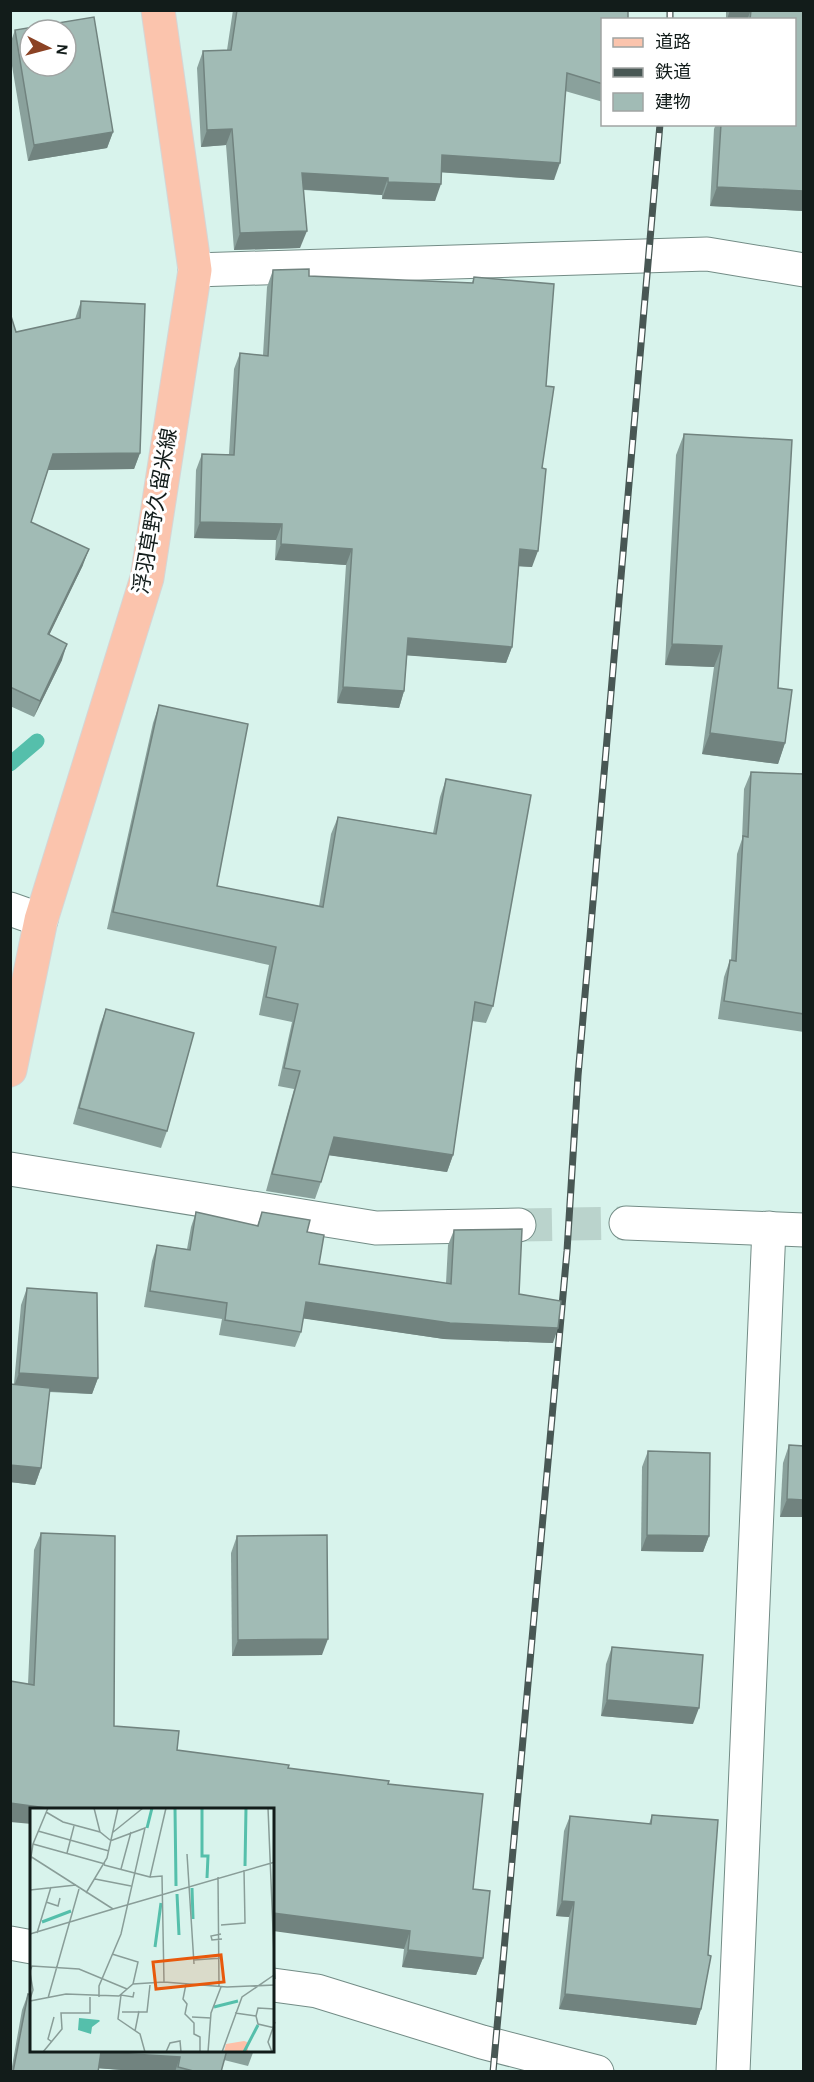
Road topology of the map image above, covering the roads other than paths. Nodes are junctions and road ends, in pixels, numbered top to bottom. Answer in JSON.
{"nodes":[{"id":1,"x":158,"y":10,"type":"edge"},
{"id":2,"x":195,"y":270,"type":"junction"},
{"id":3,"x":804,"y":270,"type":"edge"},
{"id":4,"x":10,"y":909,"type":"edge"},
{"id":5,"x":41,"y":920,"type":"junction"},
{"id":6,"x":10,"y":1070,"type":"edge"},
{"id":7,"x":10,"y":1169,"type":"edge"},
{"id":8,"x":626,"y":1223,"type":"tunnel mouth"},
{"id":9,"x":519,"y":1225,"type":"tunnel mouth"},
{"id":10,"x":769,"y":1228,"type":"junction"},
{"id":11,"x":804,"y":1230,"type":"edge"},
{"id":12,"x":10,"y":1943,"type":"edge"},
{"id":13,"x":30,"y":1947,"type":"edge"},
{"id":14,"x":274,"y":1985,"type":"edge"},
{"id":15,"x":597,"y":2072,"type":"edge"},
{"id":16,"x":733,"y":2072,"type":"edge"}],
"edges":[{"from":1,"to":2,"type":"main road","name":"浮羽草野久留米線"},
{"from":2,"to":3,"type":"street"},
{"from":2,"to":5,"type":"main road","name":"浮羽草野久留米線"},
{"from":4,"to":5,"type":"street"},
{"from":5,"to":6,"type":"main road","name":"浮羽草野久留米線"},
{"from":7,"to":9,"type":"street"},
{"from":8,"to":10,"type":"street"},
{"from":10,"to":11,"type":"street"},
{"from":10,"to":16,"type":"street"},
{"from":12,"to":13,"type":"street"},
{"from":14,"to":15,"type":"street"}]}
